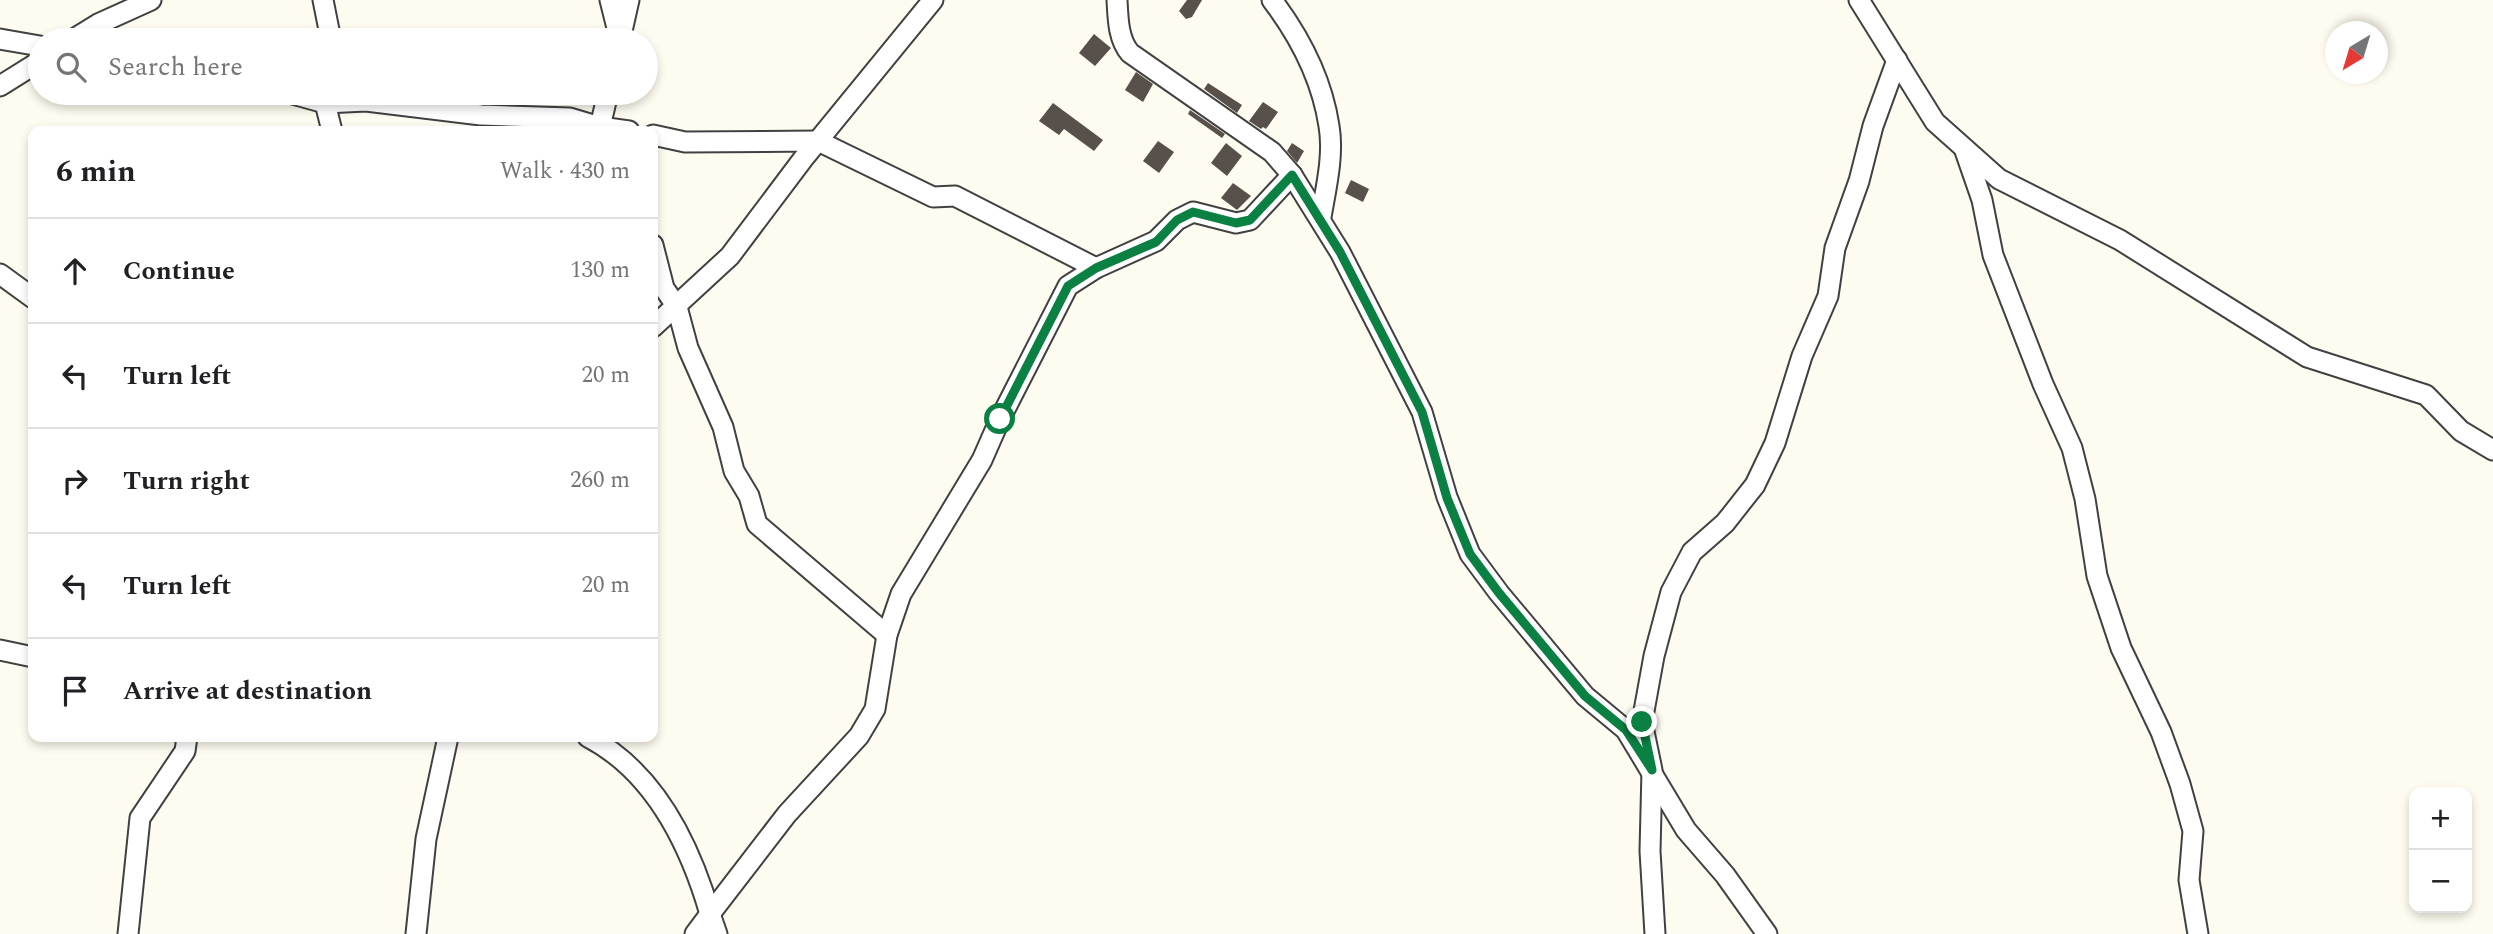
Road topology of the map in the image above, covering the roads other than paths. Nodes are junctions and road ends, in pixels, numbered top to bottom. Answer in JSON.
{"nodes":[{"id":1,"x":151,"y":0,"type":"edge"},
{"id":2,"x":323,"y":0,"type":"edge"},
{"id":3,"x":610,"y":0,"type":"edge"},
{"id":4,"x":629,"y":0,"type":"edge"},
{"id":5,"x":933,"y":0,"type":"edge"},
{"id":6,"x":1117,"y":0,"type":"edge"},
{"id":7,"x":1272,"y":0,"type":"edge"},
{"id":8,"x":1859,"y":0,"type":"edge"},
{"id":9,"x":92,"y":28,"type":"edge"},
{"id":10,"x":329,"y":28,"type":"edge"},
{"id":11,"x":617,"y":28,"type":"edge"},
{"id":12,"x":623,"y":28,"type":"edge"},
{"id":13,"x":0,"y":39,"type":"edge"},
{"id":14,"x":28,"y":44,"type":"edge"},
{"id":15,"x":1897,"y":60,"type":"junction"},
{"id":16,"x":28,"y":68,"type":"edge"},
{"id":17,"x":0,"y":86,"type":"edge"},
{"id":18,"x":327,"y":105,"type":"edge"},
{"id":19,"x":399,"y":105,"type":"edge"},
{"id":20,"x":606,"y":105,"type":"edge"},
{"id":21,"x":331,"y":126,"type":"edge"},
{"id":22,"x":591,"y":126,"type":"edge"},
{"id":23,"x":602,"y":126,"type":"edge"},
{"id":24,"x":658,"y":136,"type":"edge"},
{"id":25,"x":818,"y":141,"type":"junction"},
{"id":26,"x":1965,"y":151,"type":"junction"},
{"id":27,"x":1292,"y":175,"type":"junction"},
{"id":28,"x":1321,"y":217,"type":"junction"},
{"id":29,"x":658,"y":265,"type":"edge"},
{"id":30,"x":1096,"y":268,"type":"junction"},
{"id":31,"x":0,"y":274,"type":"edge"},
{"id":32,"x":28,"y":294,"type":"edge"},
{"id":33,"x":677,"y":307,"type":"junction"},
{"id":34,"x":658,"y":323,"type":"edge"},
{"id":35,"x":2493,"y":450,"type":"edge"},
{"id":36,"x":887,"y":635,"type":"junction"},
{"id":37,"x":0,"y":650,"type":"edge"},
{"id":38,"x":28,"y":656,"type":"edge"},
{"id":39,"x":186,"y":742,"type":"edge"},
{"id":40,"x":448,"y":742,"type":"edge"},
{"id":41,"x":608,"y":742,"type":"edge"},
{"id":42,"x":1652,"y":770,"type":"junction"},
{"id":43,"x":710,"y":915,"type":"junction"},
{"id":44,"x":128,"y":934,"type":"edge"},
{"id":45,"x":416,"y":934,"type":"edge"},
{"id":46,"x":695,"y":934,"type":"edge"},
{"id":47,"x":717,"y":934,"type":"edge"},
{"id":48,"x":1655,"y":934,"type":"edge"},
{"id":49,"x":1767,"y":934,"type":"edge"},
{"id":50,"x":2197,"y":934,"type":"edge"}],
"edges":[{"from":1,"to":9,"type":"street"},
{"from":2,"to":10,"type":"street"},
{"from":3,"to":11,"type":"street"},
{"from":4,"to":12,"type":"street"},
{"from":5,"to":25,"type":"street"},
{"from":6,"to":27,"type":"street"},
{"from":7,"to":28,"type":"street"},
{"from":8,"to":15,"type":"street"},
{"from":13,"to":14,"type":"street"},
{"from":15,"to":26,"type":"street"},
{"from":15,"to":42,"type":"street"},
{"from":16,"to":17,"type":"street"},
{"from":18,"to":21,"type":"street"},
{"from":19,"to":22,"type":"street"},
{"from":20,"to":23,"type":"street"},
{"from":24,"to":25,"type":"street"},
{"from":25,"to":30,"type":"street"},
{"from":25,"to":33,"type":"street"},
{"from":26,"to":35,"type":"street"},
{"from":26,"to":50,"type":"street"},
{"from":27,"to":28,"type":"street"},
{"from":27,"to":30,"type":"street"},
{"from":28,"to":42,"type":"street"},
{"from":29,"to":33,"type":"street"},
{"from":30,"to":36,"type":"street"},
{"from":31,"to":32,"type":"street"},
{"from":33,"to":34,"type":"street"},
{"from":33,"to":36,"type":"street"},
{"from":36,"to":43,"type":"street"},
{"from":37,"to":38,"type":"street"},
{"from":39,"to":44,"type":"street"},
{"from":40,"to":45,"type":"street"},
{"from":41,"to":43,"type":"street"},
{"from":42,"to":48,"type":"street"},
{"from":42,"to":49,"type":"street"},
{"from":43,"to":46,"type":"street"},
{"from":43,"to":47,"type":"street"}]}
